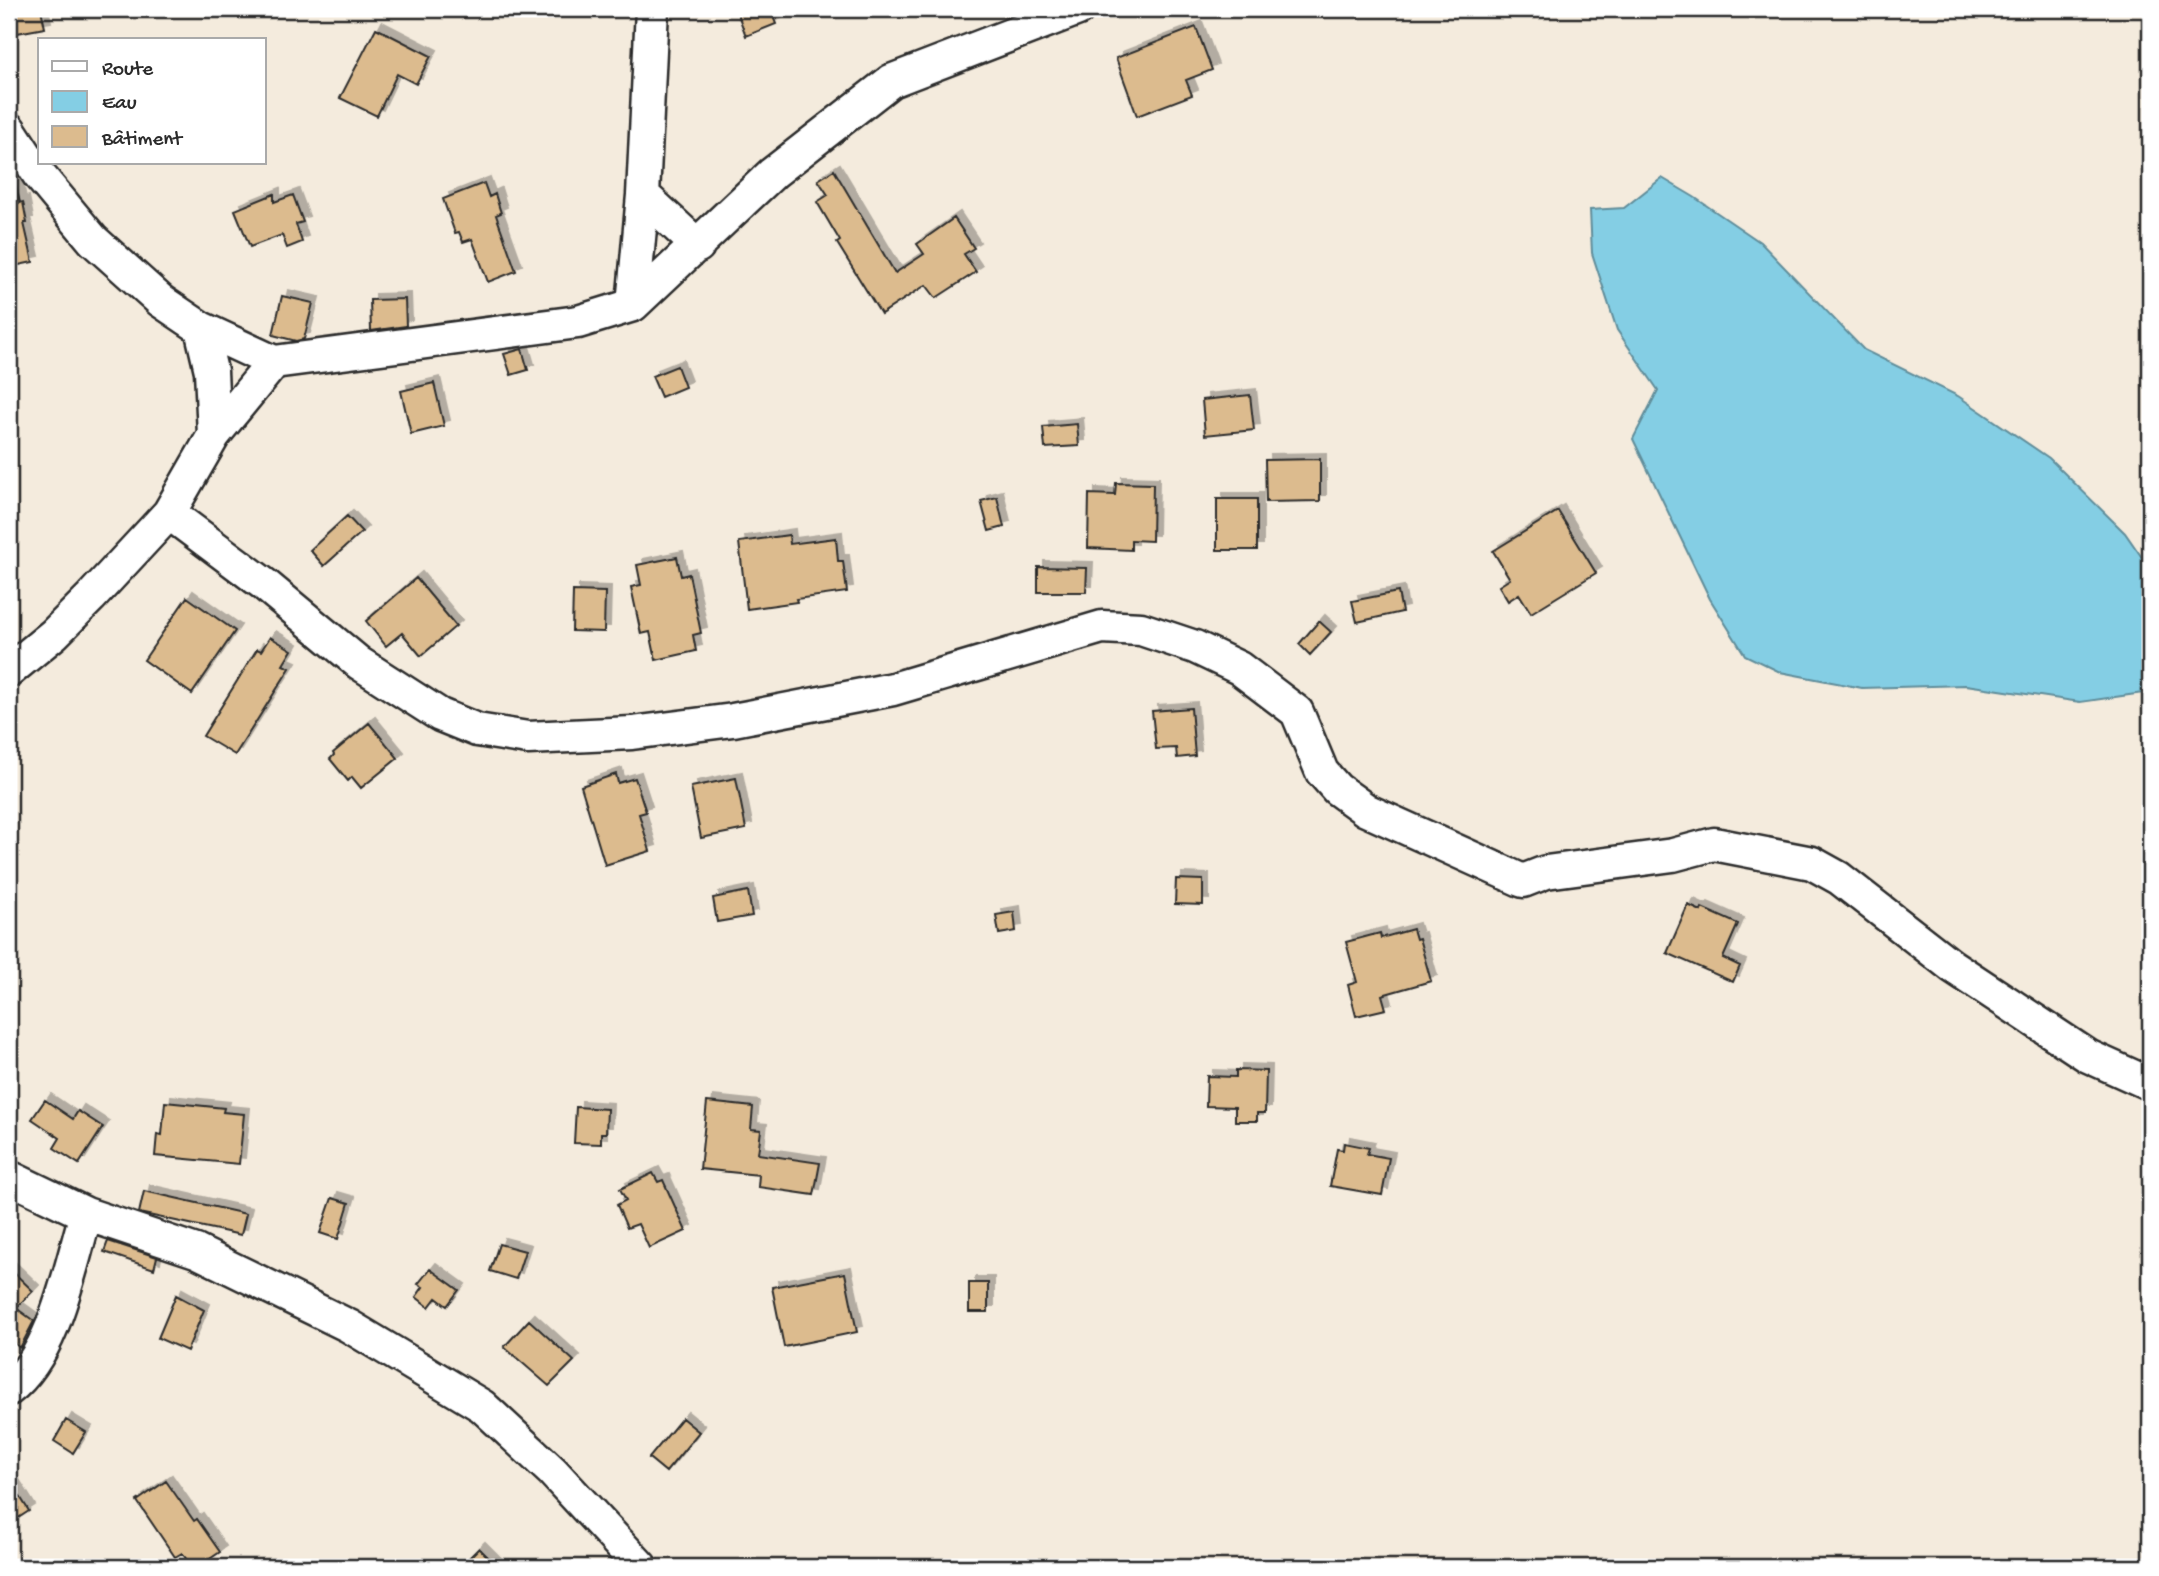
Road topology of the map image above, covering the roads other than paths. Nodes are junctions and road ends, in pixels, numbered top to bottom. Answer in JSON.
{"nodes":[{"id":1,"x":652,"y":9,"type":"edge"},
{"id":2,"x":1077,"y":9,"type":"edge"},
{"id":3,"x":9,"y":130,"type":"edge"},
{"id":4,"x":643,"y":195,"type":"junction"},
{"id":5,"x":698,"y":246,"type":"junction"},
{"id":6,"x":634,"y":305,"type":"junction"},
{"id":7,"x":201,"y":328,"type":"junction"},
{"id":8,"x":274,"y":362,"type":"junction"},
{"id":9,"x":214,"y":435,"type":"junction"},
{"id":10,"x":169,"y":513,"type":"junction"},
{"id":11,"x":9,"y":671,"type":"edge"},
{"id":12,"x":2150,"y":1084,"type":"edge"},
{"id":13,"x":9,"y":1177,"type":"edge"},
{"id":14,"x":86,"y":1214,"type":"junction"},
{"id":15,"x":9,"y":1389,"type":"edge"},
{"id":16,"x":641,"y":1567,"type":"edge"}],
"edges":[{"from":1,"to":4,"type":"street"},
{"from":2,"to":5,"type":"street"},
{"from":3,"to":7,"type":"street"},
{"from":4,"to":5,"type":"street"},
{"from":4,"to":6,"type":"street"},
{"from":5,"to":6,"type":"street"},
{"from":6,"to":8,"type":"street"},
{"from":7,"to":8,"type":"street"},
{"from":7,"to":9,"type":"street"},
{"from":8,"to":9,"type":"street"},
{"from":9,"to":10,"type":"street"},
{"from":10,"to":11,"type":"street"},
{"from":10,"to":12,"type":"street"},
{"from":13,"to":14,"type":"street"},
{"from":14,"to":15,"type":"street"},
{"from":14,"to":16,"type":"street"}]}
